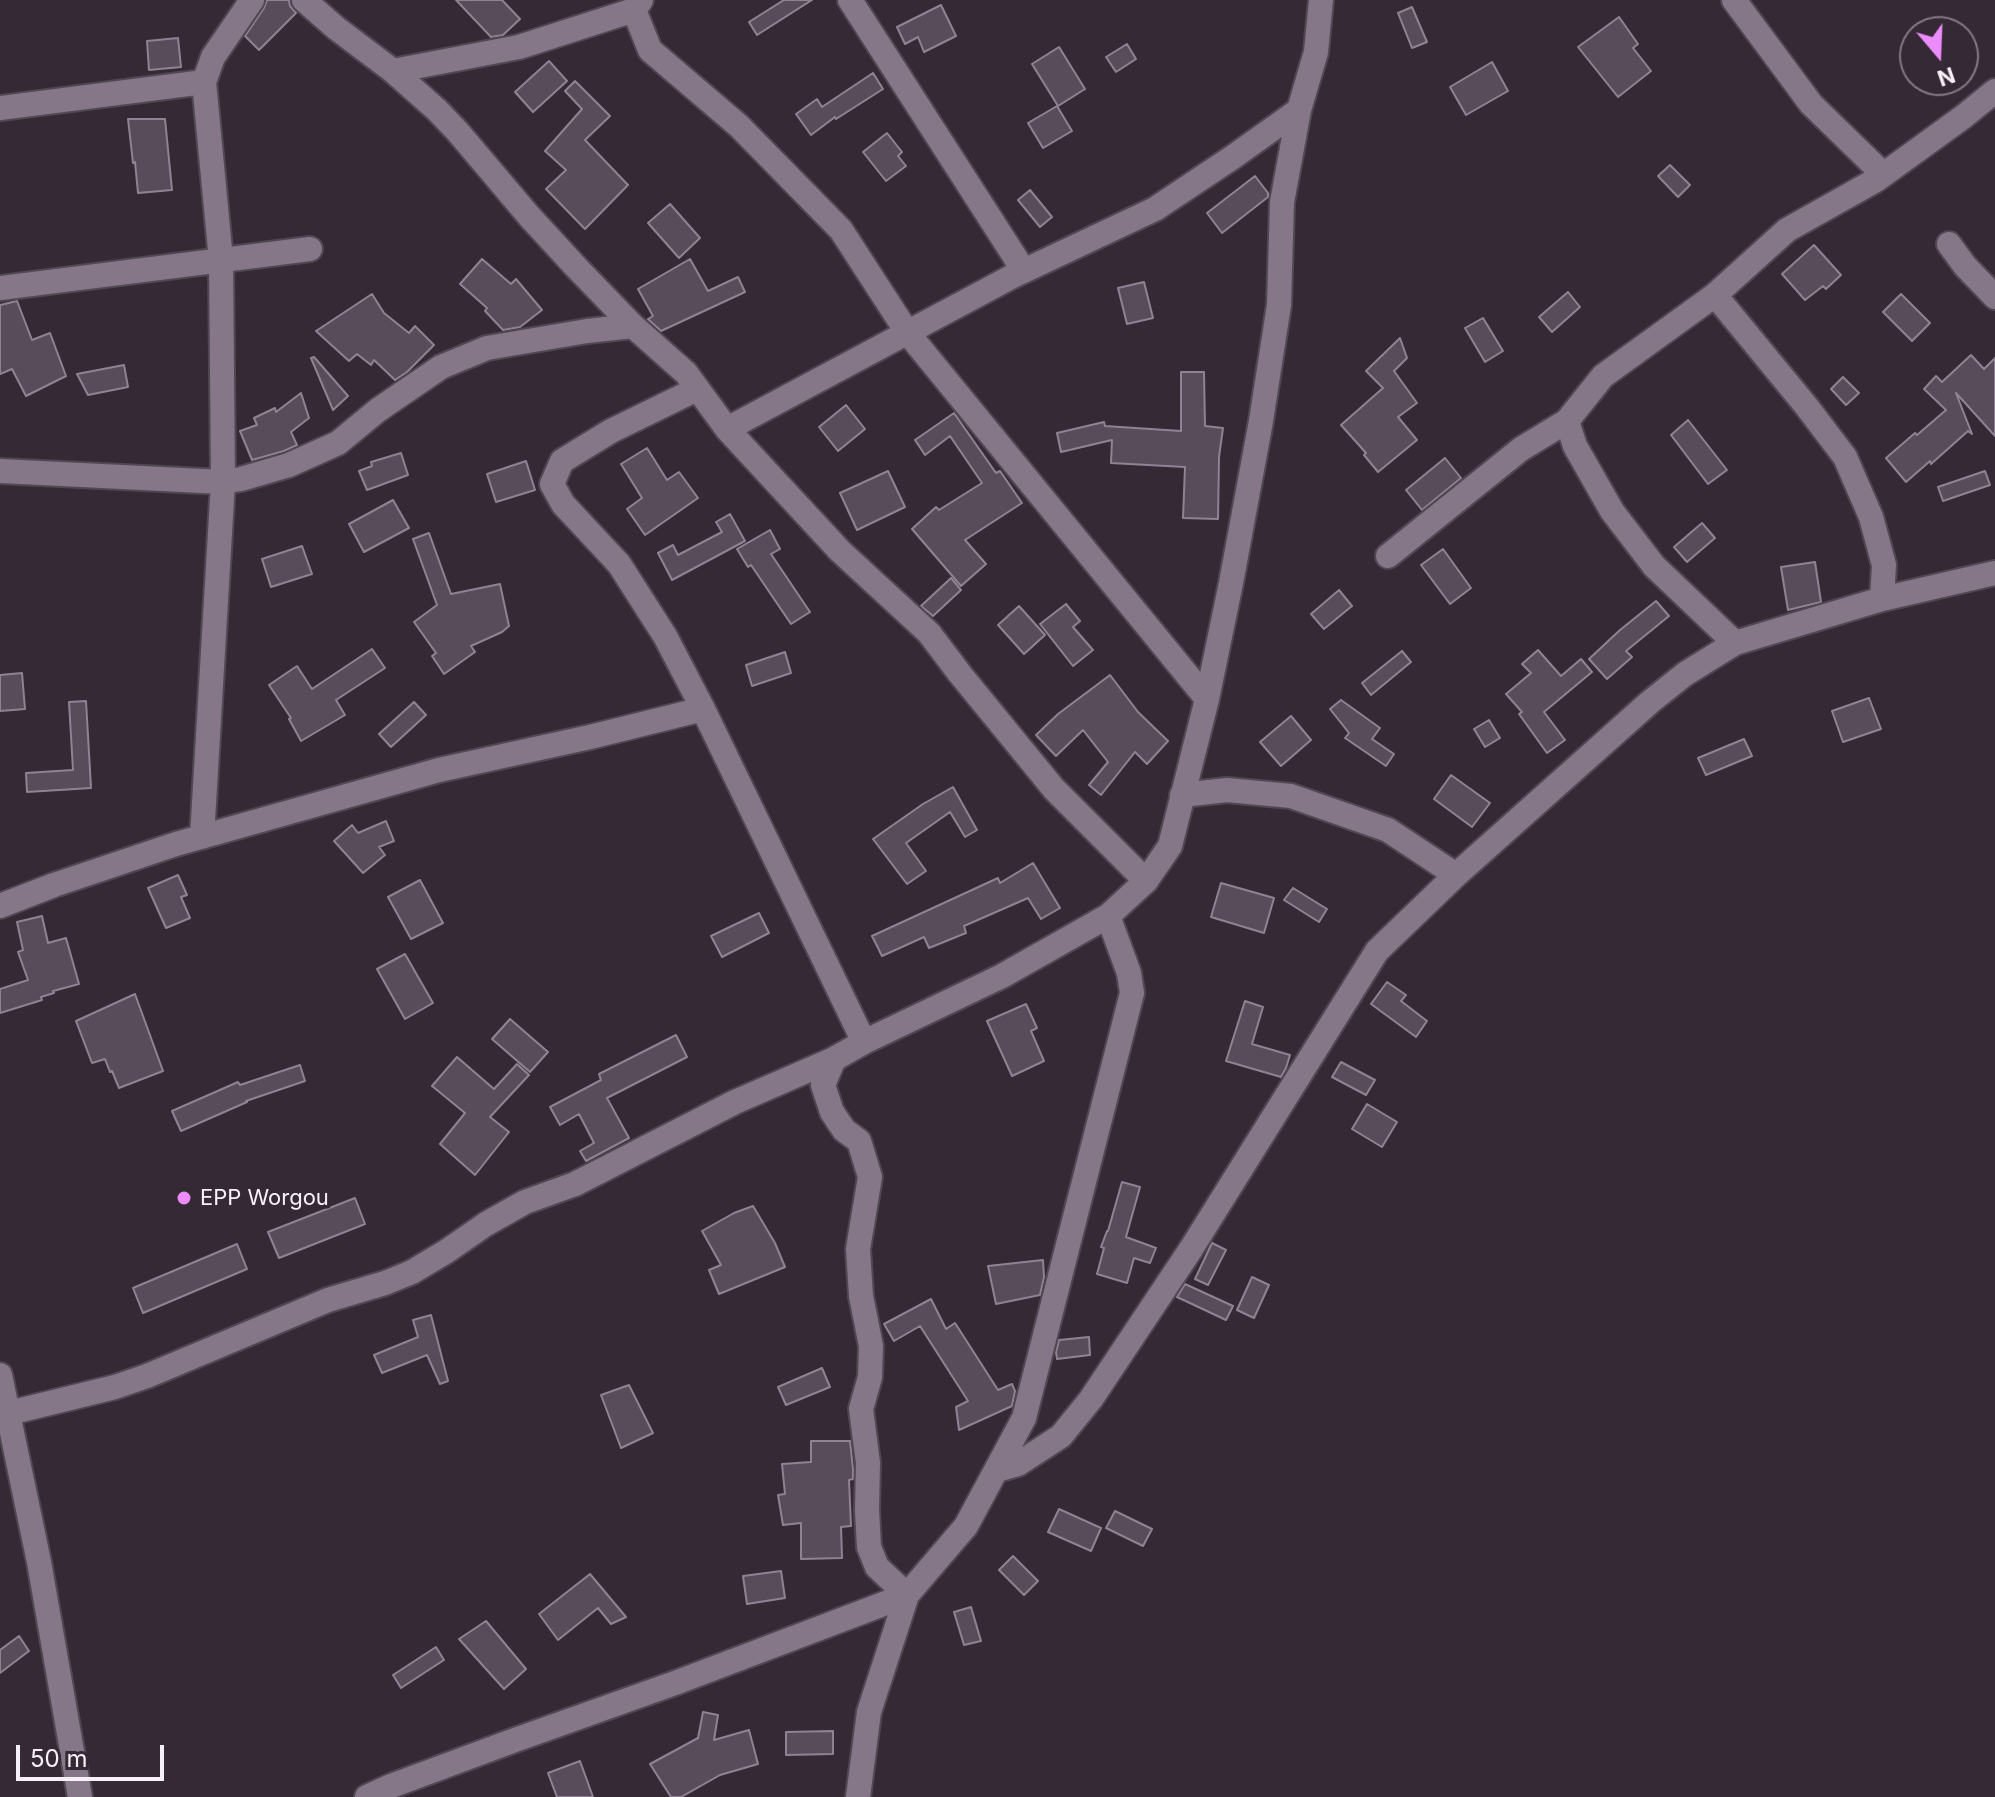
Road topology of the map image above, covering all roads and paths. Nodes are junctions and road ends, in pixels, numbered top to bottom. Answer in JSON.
{"nodes":[{"id":1,"x":252,"y":0,"type":"edge"},
{"id":2,"x":304,"y":0,"type":"edge"},
{"id":3,"x":850,"y":0,"type":"edge"},
{"id":4,"x":1321,"y":0,"type":"edge"},
{"id":5,"x":1734,"y":0,"type":"edge"},
{"id":6,"x":638,"y":5,"type":"edge"},
{"id":7,"x":393,"y":71,"type":"junction"},
{"id":8,"x":204,"y":82,"type":"junction"},
{"id":9,"x":1995,"y":91,"type":"edge"},
{"id":10,"x":0,"y":108,"type":"edge"},
{"id":11,"x":1299,"y":110,"type":"junction"},
{"id":12,"x":1883,"y":174,"type":"junction"},
{"id":13,"x":1949,"y":244,"type":"dead end"},
{"id":14,"x":310,"y":249,"type":"dead end"},
{"id":15,"x":221,"y":260,"type":"junction"},
{"id":16,"x":1024,"y":271,"type":"junction"},
{"id":17,"x":0,"y":288,"type":"edge"},
{"id":18,"x":1715,"y":295,"type":"junction"},
{"id":19,"x":1995,"y":297,"type":"edge"},
{"id":20,"x":633,"y":326,"type":"junction"},
{"id":21,"x":907,"y":332,"type":"junction"},
{"id":22,"x":697,"y":389,"type":"junction"},
{"id":23,"x":1567,"y":421,"type":"junction"},
{"id":24,"x":727,"y":429,"type":"junction"},
{"id":25,"x":0,"y":471,"type":"edge"},
{"id":26,"x":223,"y":482,"type":"junction"},
{"id":27,"x":1388,"y":556,"type":"dead end"},
{"id":28,"x":1995,"y":573,"type":"edge"},
{"id":29,"x":1882,"y":599,"type":"junction"},
{"id":30,"x":1735,"y":643,"type":"junction"},
{"id":31,"x":1207,"y":699,"type":"junction"},
{"id":32,"x":703,"y":709,"type":"junction"},
{"id":33,"x":1182,"y":795,"type":"junction"},
{"id":34,"x":202,"y":837,"type":"junction"},
{"id":35,"x":1456,"y":875,"type":"junction"},
{"id":36,"x":1146,"y":881,"type":"junction"},
{"id":37,"x":0,"y":906,"type":"edge"},
{"id":38,"x":1108,"y":916,"type":"junction"},
{"id":39,"x":864,"y":1042,"type":"junction"},
{"id":40,"x":834,"y":1059,"type":"junction"},
{"id":41,"x":0,"y":1375,"type":"edge"},
{"id":42,"x":9,"y":1413,"type":"junction"},
{"id":43,"x":997,"y":1470,"type":"junction"},
{"id":44,"x":907,"y":1595,"type":"junction"},
{"id":45,"x":80,"y":1797,"type":"edge"},
{"id":46,"x":367,"y":1797,"type":"edge"},
{"id":47,"x":858,"y":1797,"type":"edge"}],
"edges":[{"from":1,"to":8,"type":"street"},
{"from":2,"to":7,"type":"street"},
{"from":3,"to":16,"type":"street"},
{"from":4,"to":11,"type":"street"},
{"from":5,"to":12,"type":"street"},
{"from":6,"to":7,"type":"street"},
{"from":6,"to":21,"type":"street"},
{"from":7,"to":20,"type":"street"},
{"from":8,"to":10,"type":"street"},
{"from":8,"to":15,"type":"street"},
{"from":9,"to":12,"type":"street"},
{"from":11,"to":16,"type":"street"},
{"from":11,"to":31,"type":"street"},
{"from":12,"to":18,"type":"street"},
{"from":13,"to":19,"type":"street"},
{"from":14,"to":15,"type":"street"},
{"from":15,"to":17,"type":"street"},
{"from":15,"to":26,"type":"street"},
{"from":16,"to":21,"type":"street"},
{"from":18,"to":23,"type":"street"},
{"from":18,"to":29,"type":"street"},
{"from":20,"to":22,"type":"street"},
{"from":20,"to":26,"type":"street"},
{"from":21,"to":24,"type":"street"},
{"from":21,"to":31,"type":"street"},
{"from":22,"to":24,"type":"street"},
{"from":22,"to":32,"type":"street"},
{"from":23,"to":27,"type":"street"},
{"from":23,"to":30,"type":"street"},
{"from":24,"to":36,"type":"street"},
{"from":25,"to":26,"type":"street"},
{"from":26,"to":34,"type":"street"},
{"from":28,"to":29,"type":"street"},
{"from":29,"to":30,"type":"street"},
{"from":30,"to":35,"type":"street"},
{"from":31,"to":33,"type":"street"},
{"from":32,"to":34,"type":"street"},
{"from":32,"to":39,"type":"street"},
{"from":33,"to":35,"type":"street"},
{"from":33,"to":36,"type":"street"},
{"from":34,"to":37,"type":"street"},
{"from":35,"to":43,"type":"street"},
{"from":36,"to":38,"type":"street"},
{"from":38,"to":39,"type":"street"},
{"from":38,"to":43,"type":"street"},
{"from":39,"to":40,"type":"street"},
{"from":40,"to":42,"type":"street"},
{"from":40,"to":44,"type":"street"},
{"from":41,"to":42,"type":"street"},
{"from":42,"to":45,"type":"street"},
{"from":43,"to":44,"type":"street"},
{"from":44,"to":46,"type":"street"},
{"from":44,"to":47,"type":"street"}]}
